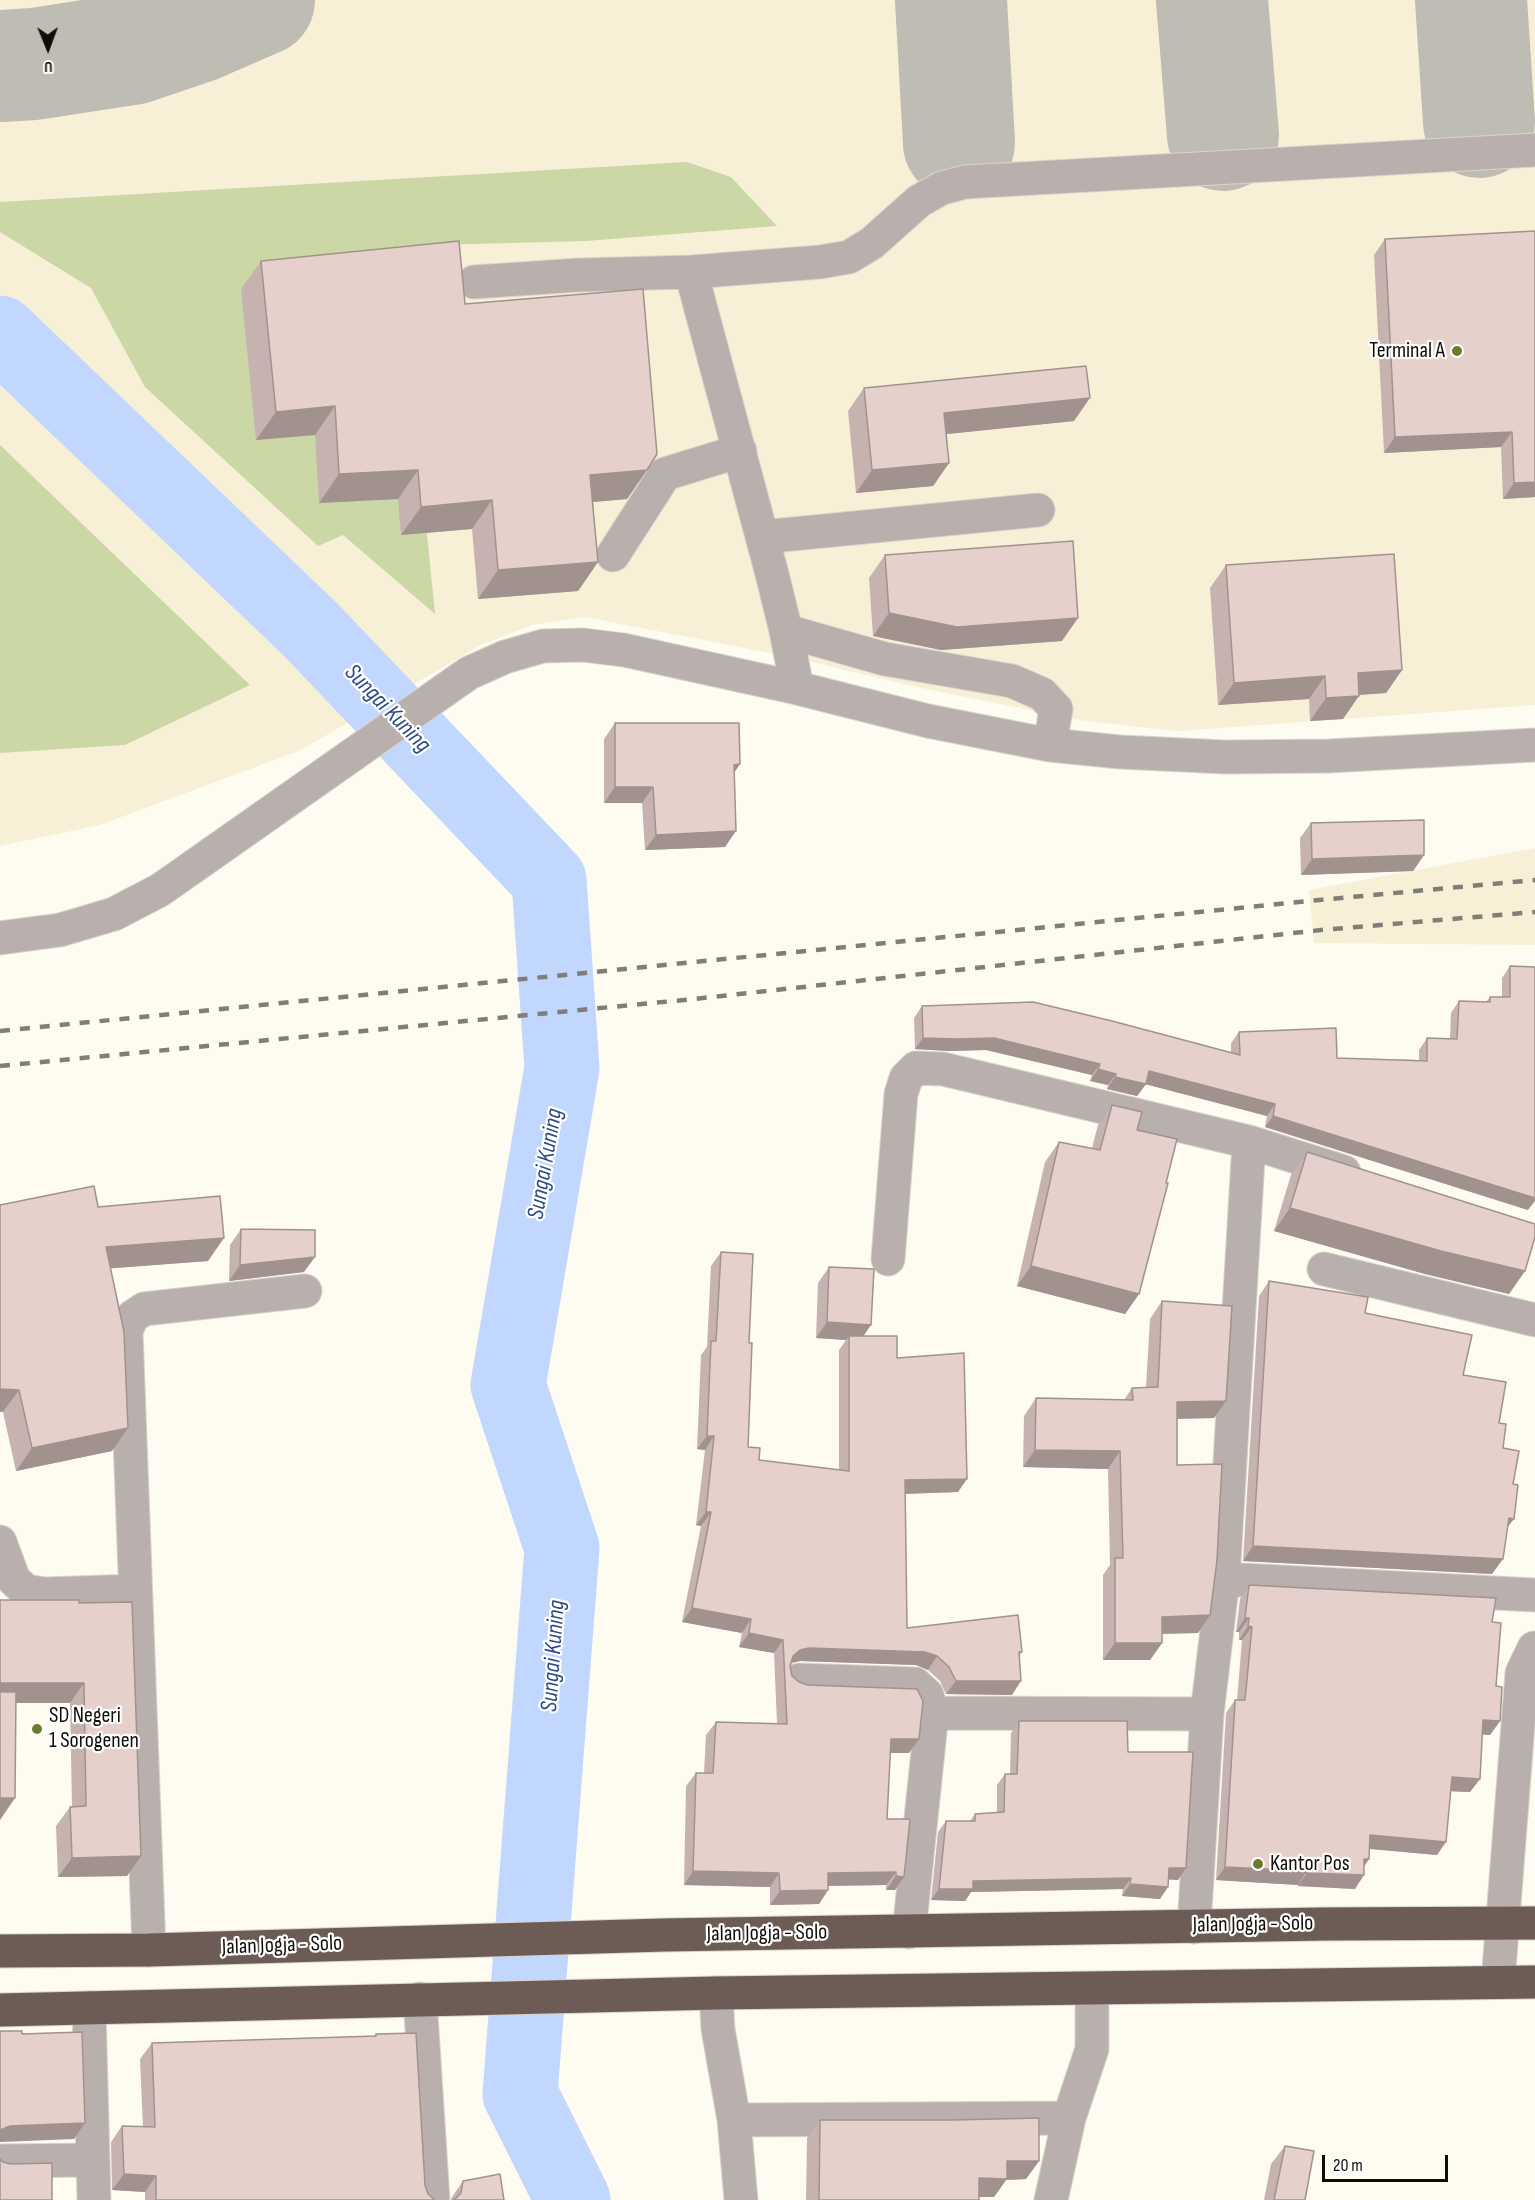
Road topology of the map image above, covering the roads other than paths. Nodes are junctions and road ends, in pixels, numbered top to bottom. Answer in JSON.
{"nodes":[{"id":1,"x":1535,"y":150,"type":"edge"},
{"id":2,"x":691,"y":272,"type":"junction"},
{"id":3,"x":474,"y":282,"type":"dead end"},
{"id":4,"x":740,"y":452,"type":"junction"},
{"id":5,"x":1038,"y":510,"type":"dead end"},
{"id":6,"x":762,"y":537,"type":"junction"},
{"id":7,"x":613,"y":555,"type":"dead end"},
{"id":8,"x":786,"y":631,"type":"junction"},
{"id":9,"x":797,"y":688,"type":"junction"},
{"id":10,"x":1050,"y":745,"type":"junction"},
{"id":11,"x":1534,"y":746,"type":"edge"},
{"id":12,"x":0,"y":938,"type":"edge"},
{"id":13,"x":1249,"y":1142,"type":"junction"},
{"id":14,"x":1372,"y":1181,"type":"edge"},
{"id":15,"x":888,"y":1259,"type":"dead end"},
{"id":16,"x":1324,"y":1269,"type":"dead end"},
{"id":17,"x":305,"y":1291,"type":"dead end"},
{"id":18,"x":1535,"y":1320,"type":"edge"},
{"id":19,"x":0,"y":1542,"type":"edge"},
{"id":20,"x":1223,"y":1580,"type":"junction"},
{"id":21,"x":135,"y":1592,"type":"junction"},
{"id":22,"x":1535,"y":1595,"type":"edge"},
{"id":23,"x":1535,"y":1646,"type":"edge"},
{"id":24,"x":799,"y":1680,"type":"edge"},
{"id":25,"x":1535,"y":1710,"type":"edge"},
{"id":26,"x":933,"y":1713,"type":"junction"},
{"id":27,"x":1207,"y":1714,"type":"junction"},
{"id":28,"x":1518,"y":1923,"type":"edge"},
{"id":29,"x":1194,"y":1926,"type":"junction"},
{"id":30,"x":909,"y":1932,"type":"junction"},
{"id":31,"x":149,"y":1950,"type":"junction"},
{"id":32,"x":0,"y":1951,"type":"edge"},
{"id":33,"x":1515,"y":1982,"type":"edge"},
{"id":34,"x":1092,"y":1989,"type":"junction"},
{"id":35,"x":716,"y":1993,"type":"junction"},
{"id":36,"x":420,"y":1999,"type":"junction"},
{"id":37,"x":89,"y":2008,"type":"junction"},
{"id":38,"x":0,"y":2010,"type":"edge"},
{"id":39,"x":1069,"y":2118,"type":"junction"},
{"id":40,"x":734,"y":2120,"type":"junction"},
{"id":41,"x":93,"y":2160,"type":"junction"},
{"id":42,"x":0,"y":2161,"type":"edge"},
{"id":43,"x":94,"y":2200,"type":"edge"},
{"id":44,"x":434,"y":2200,"type":"edge"},
{"id":45,"x":741,"y":2200,"type":"edge"},
{"id":46,"x":1051,"y":2200,"type":"edge"}],
"edges":[{"from":1,"to":2,"type":"street"},
{"from":2,"to":3,"type":"street"},
{"from":2,"to":4,"type":"street"},
{"from":4,"to":6,"type":"street"},
{"from":4,"to":7,"type":"street"},
{"from":5,"to":6,"type":"street"},
{"from":6,"to":8,"type":"street"},
{"from":8,"to":9,"type":"street"},
{"from":8,"to":10,"type":"street"},
{"from":9,"to":10,"type":"street"},
{"from":9,"to":12,"type":"street"},
{"from":10,"to":11,"type":"street"},
{"from":13,"to":14,"type":"street"},
{"from":13,"to":15,"type":"street"},
{"from":13,"to":20,"type":"street"},
{"from":16,"to":18,"type":"street"},
{"from":17,"to":21,"type":"street"},
{"from":19,"to":21,"type":"street"},
{"from":20,"to":22,"type":"street"},
{"from":20,"to":27,"type":"street"},
{"from":21,"to":31,"type":"street"},
{"from":23,"to":28,"type":"street"},
{"from":24,"to":26,"type":"street"},
{"from":25,"to":28,"type":"street"},
{"from":26,"to":27,"type":"street"},
{"from":26,"to":30,"type":"street"},
{"from":27,"to":29,"type":"street"},
{"from":28,"to":29,"type":"highway","name":"Jalan Jogja - Solo"},
{"from":28,"to":33,"type":"street"},
{"from":29,"to":30,"type":"highway","name":"Jalan Jogja - Solo"},
{"from":30,"to":31,"type":"highway","name":"Jalan Jogja - Solo"},
{"from":31,"to":32,"type":"highway","name":"Jalan Jogja - Solo"},
{"from":33,"to":34,"type":"highway"},
{"from":34,"to":35,"type":"highway"},
{"from":34,"to":39,"type":"street"},
{"from":35,"to":36,"type":"highway"},
{"from":35,"to":40,"type":"street"},
{"from":36,"to":37,"type":"highway"},
{"from":36,"to":44,"type":"street"},
{"from":37,"to":38,"type":"highway"},
{"from":37,"to":41,"type":"street"},
{"from":39,"to":40,"type":"street"},
{"from":39,"to":46,"type":"street"},
{"from":40,"to":45,"type":"street"},
{"from":41,"to":42,"type":"street"},
{"from":41,"to":43,"type":"street"}]}
